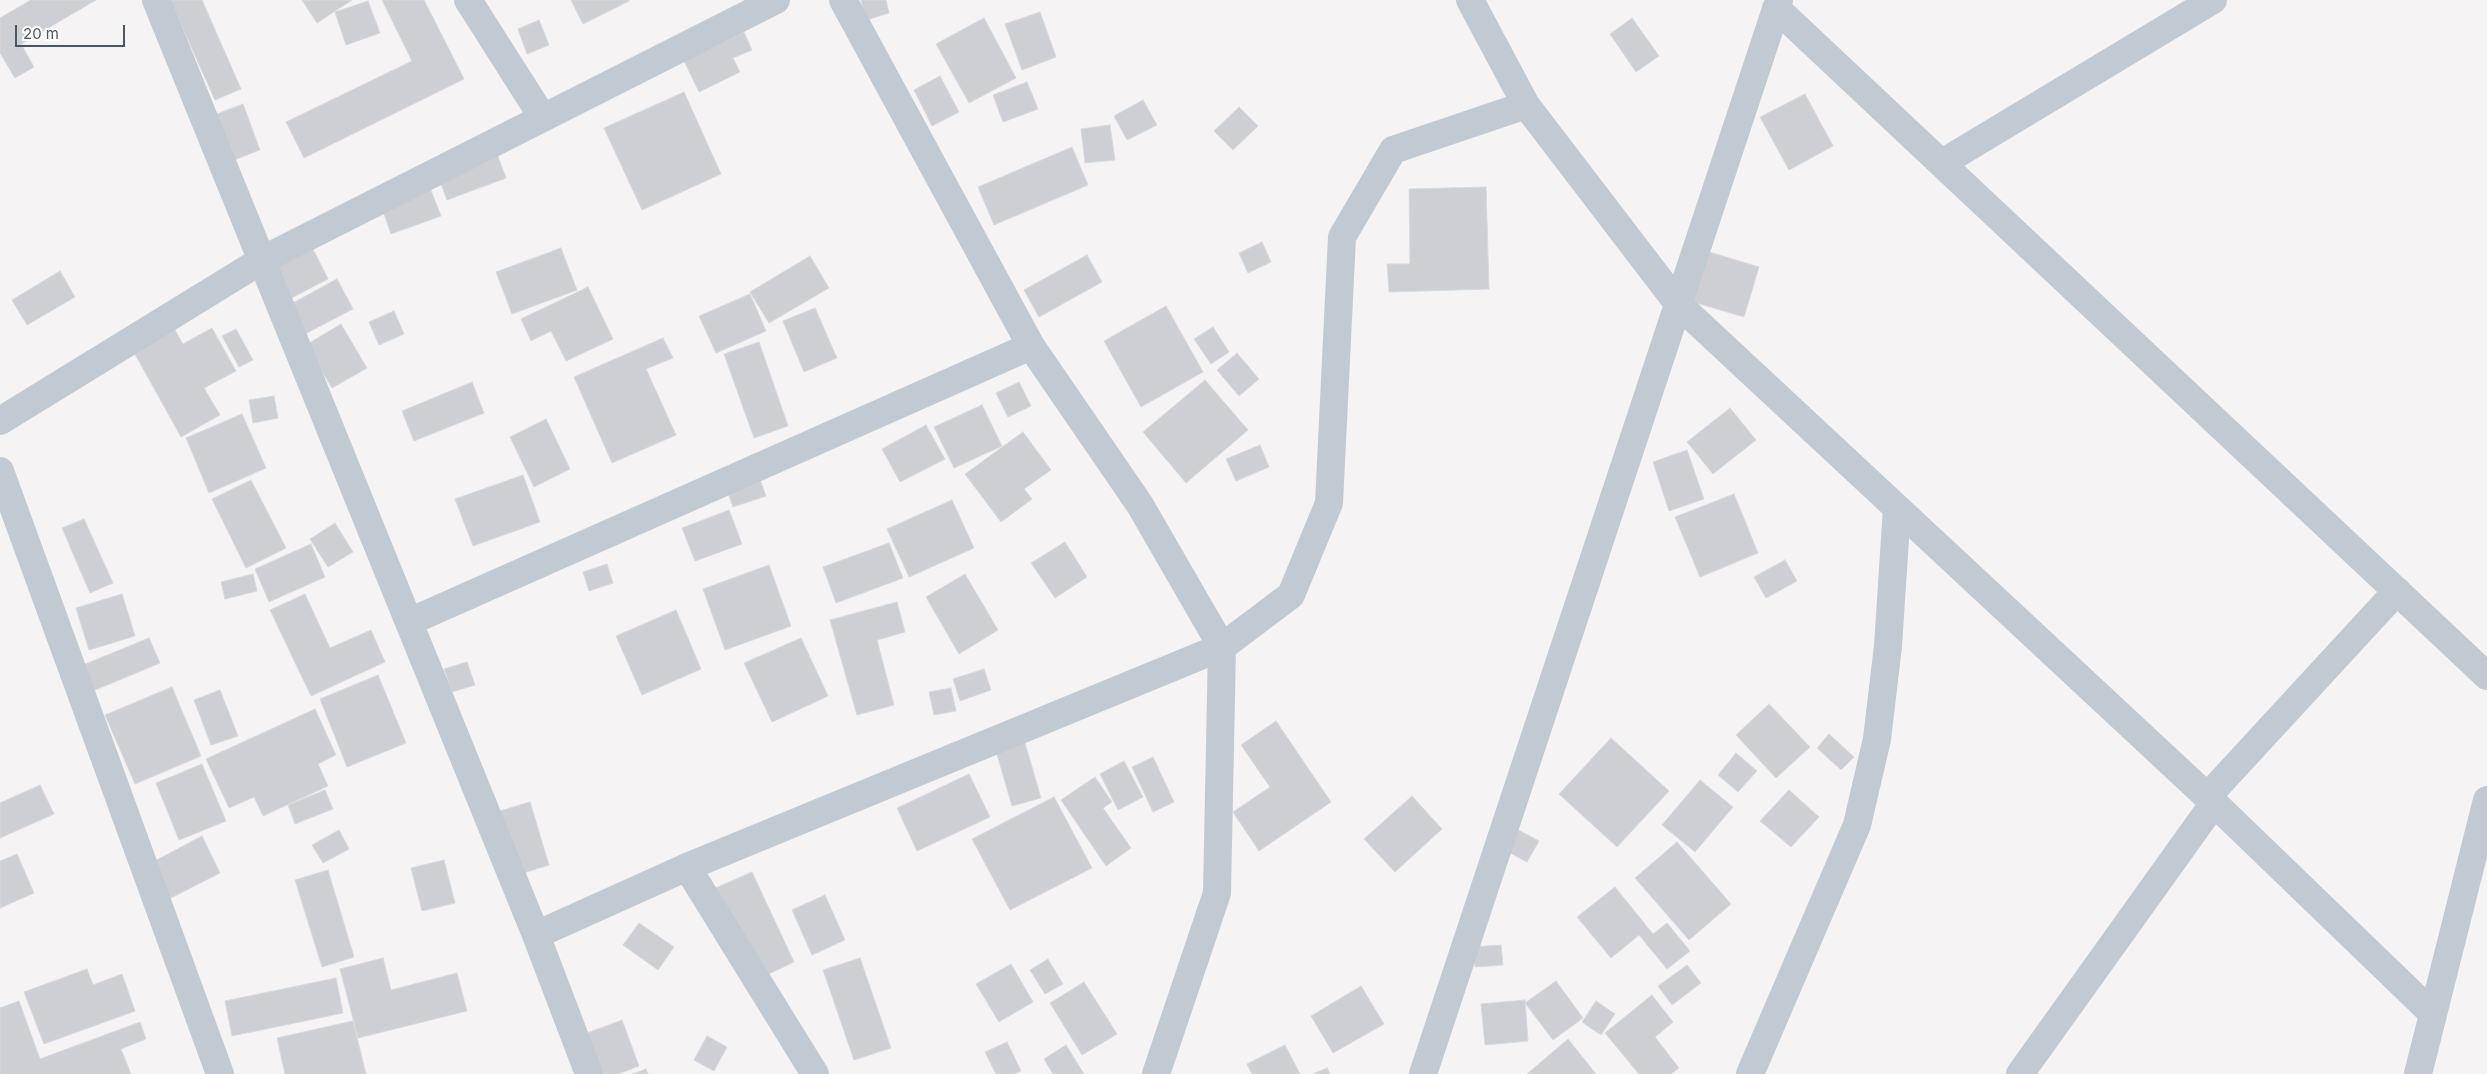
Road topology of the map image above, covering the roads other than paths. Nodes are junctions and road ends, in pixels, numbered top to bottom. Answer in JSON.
{"nodes":[{"id":1,"x":156,"y":0,"type":"edge"},
{"id":2,"x":468,"y":0,"type":"edge"},
{"id":3,"x":776,"y":0,"type":"edge"},
{"id":4,"x":843,"y":0,"type":"edge"},
{"id":5,"x":1470,"y":0,"type":"edge"},
{"id":6,"x":2214,"y":0,"type":"edge"},
{"id":7,"x":1777,"y":4,"type":"edge"},
{"id":8,"x":1526,"y":105,"type":"junction"},
{"id":9,"x":543,"y":118,"type":"junction"},
{"id":10,"x":1942,"y":163,"type":"junction"},
{"id":11,"x":262,"y":260,"type":"junction"},
{"id":12,"x":1680,"y":305,"type":"junction"},
{"id":13,"x":1031,"y":346,"type":"junction"},
{"id":14,"x":0,"y":421,"type":"edge"},
{"id":15,"x":0,"y":470,"type":"edge"},
{"id":16,"x":1897,"y":508,"type":"junction"},
{"id":17,"x":2397,"y":591,"type":"junction"},
{"id":18,"x":409,"y":622,"type":"junction"},
{"id":19,"x":1222,"y":647,"type":"junction"},
{"id":20,"x":2487,"y":676,"type":"edge"},
{"id":21,"x":2211,"y":800,"type":"junction"},
{"id":22,"x":2486,"y":809,"type":"edge"},
{"id":23,"x":687,"y":867,"type":"junction"},
{"id":24,"x":536,"y":935,"type":"junction"},
{"id":25,"x":2433,"y":1014,"type":"junction"},
{"id":26,"x":220,"y":1074,"type":"edge"},
{"id":27,"x":589,"y":1074,"type":"edge"},
{"id":28,"x":815,"y":1074,"type":"edge"},
{"id":29,"x":1156,"y":1074,"type":"edge"},
{"id":30,"x":1423,"y":1074,"type":"edge"},
{"id":31,"x":1750,"y":1074,"type":"edge"},
{"id":32,"x":2020,"y":1074,"type":"edge"},
{"id":33,"x":2418,"y":1074,"type":"edge"}],
"edges":[{"from":1,"to":11,"type":"street"},
{"from":2,"to":9,"type":"street"},
{"from":3,"to":9,"type":"street"},
{"from":4,"to":13,"type":"street"},
{"from":5,"to":8,"type":"street"},
{"from":6,"to":10,"type":"street"},
{"from":7,"to":10,"type":"street"},
{"from":7,"to":12,"type":"street"},
{"from":8,"to":12,"type":"street"},
{"from":8,"to":19,"type":"street"},
{"from":9,"to":11,"type":"street"},
{"from":10,"to":17,"type":"street"},
{"from":11,"to":14,"type":"street"},
{"from":11,"to":18,"type":"street"},
{"from":12,"to":16,"type":"street"},
{"from":12,"to":30,"type":"street"},
{"from":13,"to":18,"type":"street"},
{"from":13,"to":19,"type":"street"},
{"from":15,"to":26,"type":"street"},
{"from":16,"to":21,"type":"street"},
{"from":16,"to":31,"type":"street"},
{"from":17,"to":20,"type":"street"},
{"from":17,"to":21,"type":"street"},
{"from":18,"to":24,"type":"street"},
{"from":19,"to":23,"type":"street"},
{"from":19,"to":29,"type":"street"},
{"from":21,"to":25,"type":"street"},
{"from":21,"to":32,"type":"street"},
{"from":22,"to":25,"type":"street"},
{"from":23,"to":24,"type":"street"},
{"from":23,"to":28,"type":"street"},
{"from":24,"to":27,"type":"street"},
{"from":25,"to":33,"type":"street"}]}
